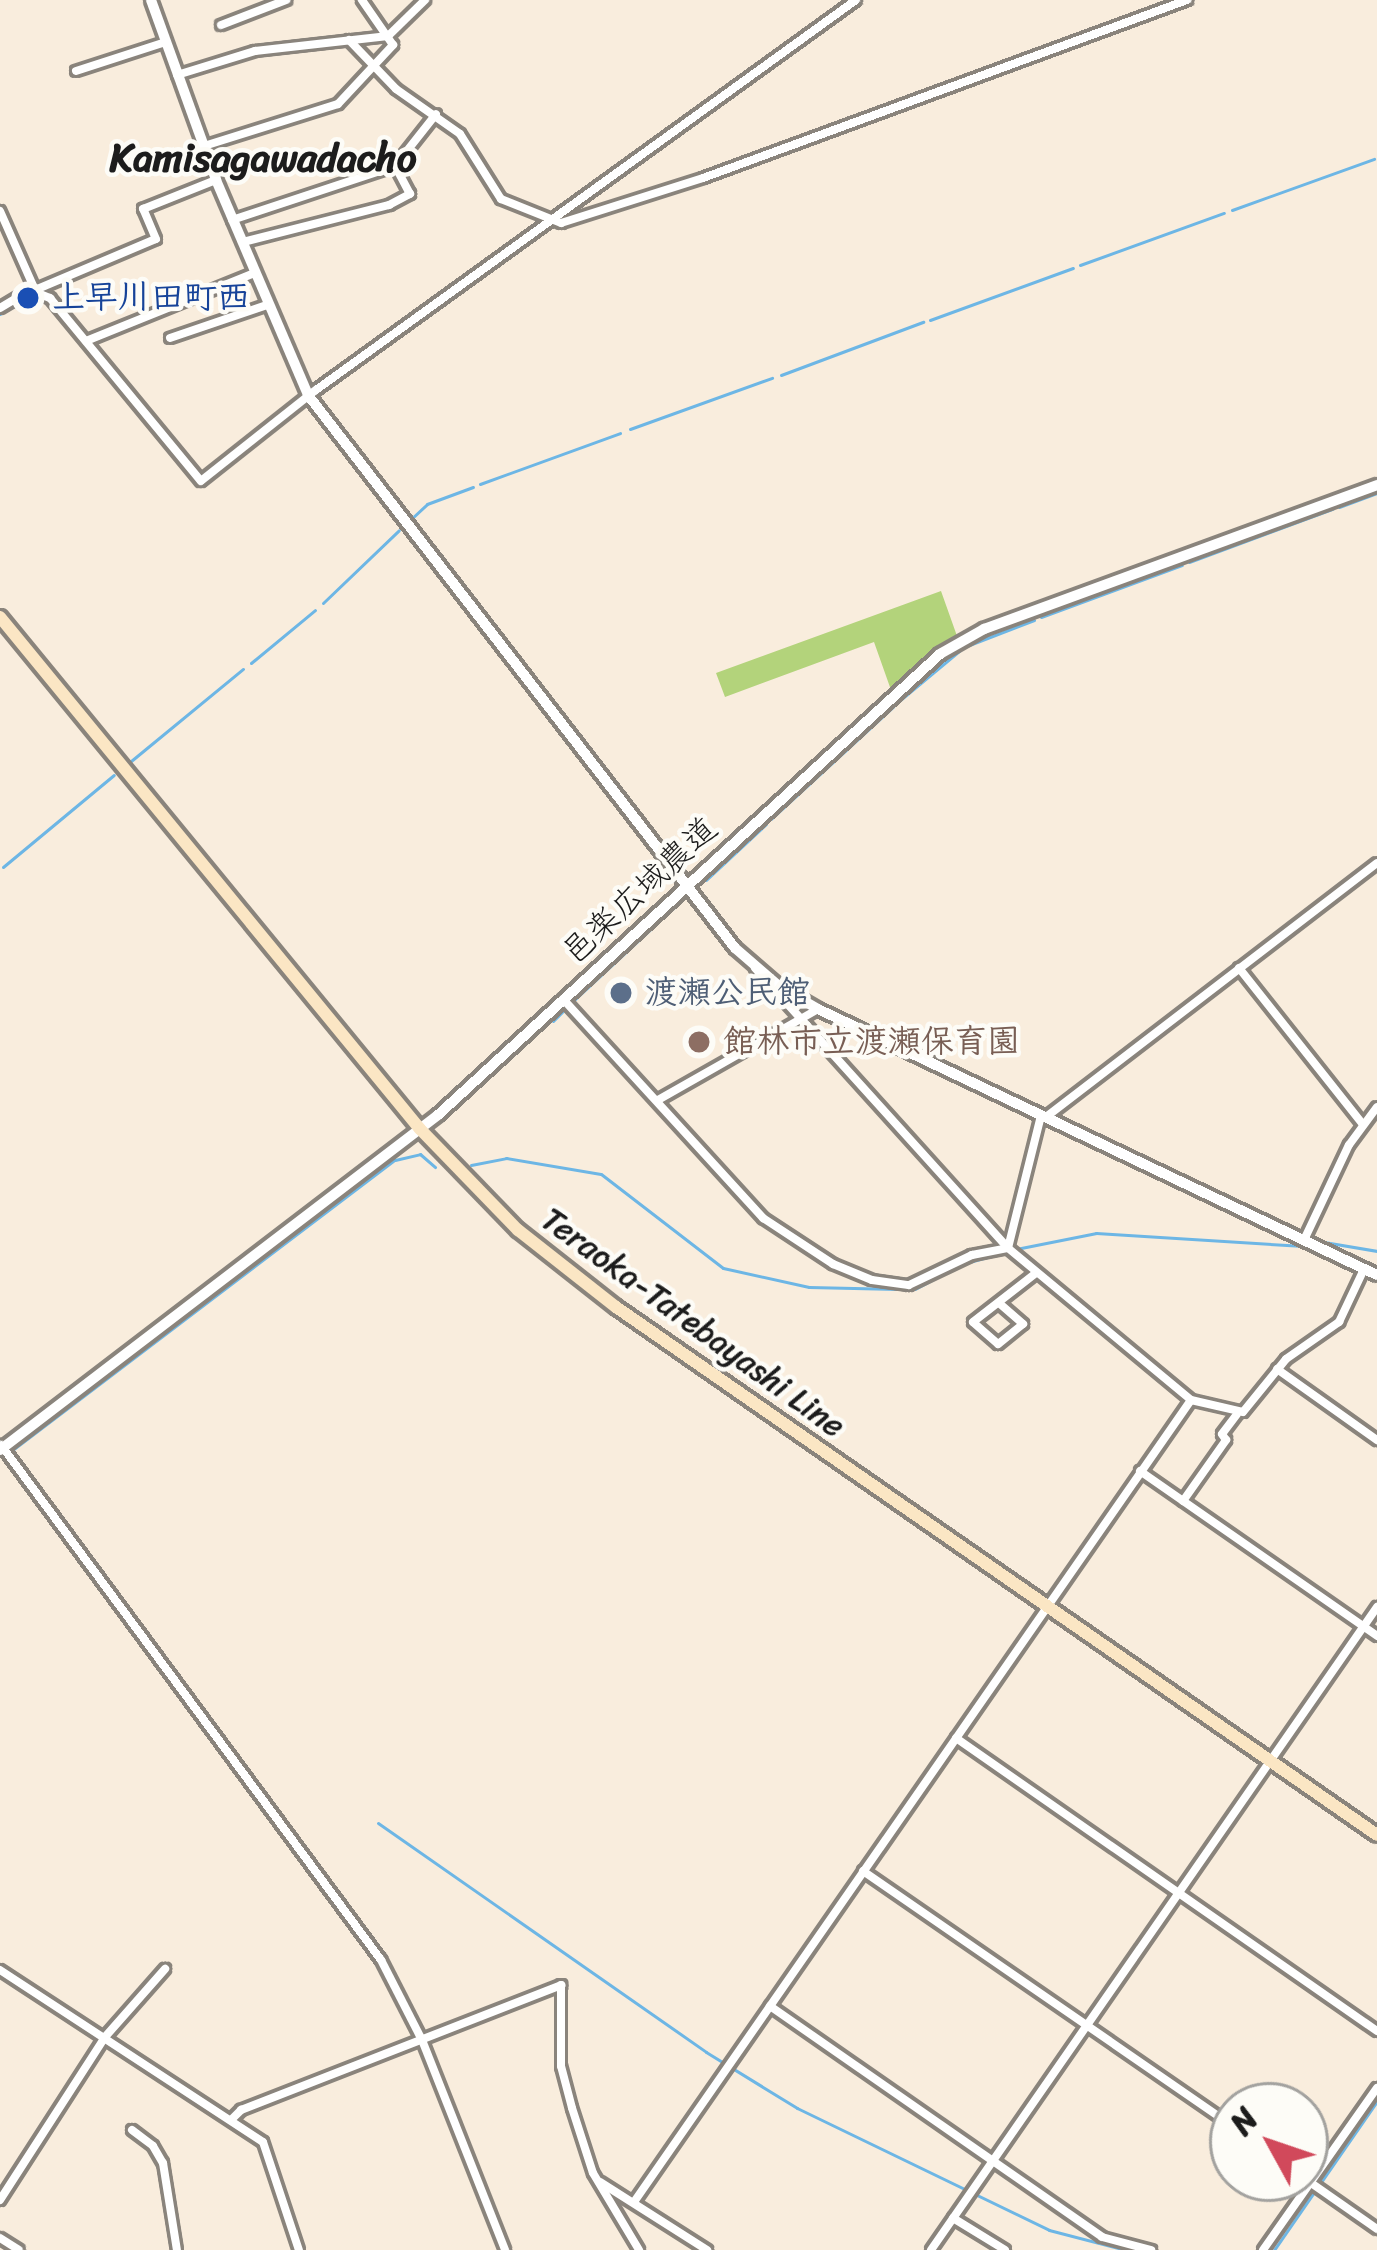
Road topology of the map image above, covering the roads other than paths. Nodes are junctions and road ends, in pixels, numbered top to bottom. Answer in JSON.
{"nodes":[{"id":1,"x":151,"y":0,"type":"edge"},
{"id":2,"x":286,"y":0,"type":"edge"},
{"id":3,"x":362,"y":0,"type":"edge"},
{"id":4,"x":425,"y":0,"type":"edge"},
{"id":5,"x":856,"y":0,"type":"edge"},
{"id":6,"x":1186,"y":0,"type":"edge"},
{"id":7,"x":221,"y":25,"type":"dead end"},
{"id":8,"x":388,"y":36,"type":"junction"},
{"id":9,"x":350,"y":40,"type":"junction"},
{"id":10,"x":166,"y":42,"type":"junction"},
{"id":11,"x":375,"y":67,"type":"junction"},
{"id":12,"x":76,"y":71,"type":"dead end"},
{"id":13,"x":177,"y":75,"type":"junction"},
{"id":14,"x":436,"y":114,"type":"junction"},
{"id":15,"x":204,"y":146,"type":"junction"},
{"id":16,"x":395,"y":166,"type":"junction"},
{"id":17,"x":216,"y":180,"type":"junction"},
{"id":18,"x":0,"y":211,"type":"edge"},
{"id":19,"x":232,"y":220,"type":"junction"},
{"id":20,"x":550,"y":221,"type":"junction"},
{"id":21,"x":241,"y":242,"type":"junction"},
{"id":22,"x":254,"y":273,"type":"junction"},
{"id":23,"x":35,"y":290,"type":"junction"},
{"id":24,"x":267,"y":304,"type":"junction"},
{"id":25,"x":0,"y":308,"type":"edge"},
{"id":26,"x":170,"y":338,"type":"dead end"},
{"id":27,"x":86,"y":341,"type":"junction"},
{"id":28,"x":308,"y":395,"type":"junction"},
{"id":29,"x":1377,"y":485,"type":"edge"},
{"id":30,"x":0,"y":617,"type":"edge"},
{"id":31,"x":1377,"y":863,"type":"edge"},
{"id":32,"x":1367,"y":871,"type":"junction"},
{"id":33,"x":1377,"y":884,"type":"edge"},
{"id":34,"x":685,"y":886,"type":"junction"},
{"id":35,"x":752,"y":965,"type":"junction"},
{"id":36,"x":1239,"y":968,"type":"junction"},
{"id":37,"x":563,"y":999,"type":"junction"},
{"id":38,"x":818,"y":1009,"type":"junction"},
{"id":39,"x":796,"y":1019,"type":"junction"},
{"id":40,"x":658,"y":1100,"type":"junction"},
{"id":41,"x":1377,"y":1107,"type":"edge"},
{"id":42,"x":1044,"y":1116,"type":"junction"},
{"id":43,"x":1362,"y":1124,"type":"junction"},
{"id":44,"x":419,"y":1129,"type":"junction"},
{"id":45,"x":1304,"y":1240,"type":"junction"},
{"id":46,"x":1008,"y":1248,"type":"junction"},
{"id":47,"x":1364,"y":1269,"type":"junction"},
{"id":48,"x":1036,"y":1274,"type":"junction"},
{"id":49,"x":1377,"y":1275,"type":"edge"},
{"id":50,"x":998,"y":1303,"type":"junction"},
{"id":51,"x":1276,"y":1370,"type":"junction"},
{"id":52,"x":1191,"y":1400,"type":"junction"},
{"id":53,"x":1238,"y":1414,"type":"junction"},
{"id":54,"x":1377,"y":1440,"type":"edge"},
{"id":55,"x":1,"y":1447,"type":"edge"},
{"id":56,"x":1140,"y":1471,"type":"junction"},
{"id":57,"x":1183,"y":1501,"type":"junction"},
{"id":58,"x":1047,"y":1606,"type":"junction"},
{"id":59,"x":1377,"y":1607,"type":"edge"},
{"id":60,"x":1363,"y":1627,"type":"junction"},
{"id":61,"x":1377,"y":1636,"type":"edge"},
{"id":62,"x":956,"y":1738,"type":"junction"},
{"id":63,"x":1270,"y":1761,"type":"junction"},
{"id":64,"x":1377,"y":1835,"type":"edge"},
{"id":65,"x":863,"y":1871,"type":"junction"},
{"id":66,"x":1181,"y":1892,"type":"junction"},
{"id":67,"x":165,"y":1969,"type":"dead end"},
{"id":68,"x":0,"y":1970,"type":"edge"},
{"id":69,"x":770,"y":2006,"type":"junction"},
{"id":70,"x":1088,"y":2026,"type":"junction"},
{"id":71,"x":1377,"y":2031,"type":"edge"},
{"id":72,"x":105,"y":2037,"type":"junction"},
{"id":73,"x":422,"y":2039,"type":"junction"},
{"id":74,"x":1377,"y":2088,"type":"edge"},
{"id":75,"x":1209,"y":2109,"type":"edge"},
{"id":76,"x":232,"y":2119,"type":"junction"},
{"id":77,"x":132,"y":2130,"type":"dead end"},
{"id":78,"x":1329,"y":2152,"type":"edge"},
{"id":79,"x":995,"y":2160,"type":"junction"},
{"id":80,"x":599,"y":2182,"type":"junction"},
{"id":81,"x":1329,"y":2195,"type":"edge"},
{"id":82,"x":0,"y":2200,"type":"edge"},
{"id":83,"x":634,"y":2202,"type":"junction"},
{"id":84,"x":1294,"y":2202,"type":"edge"},
{"id":85,"x":953,"y":2218,"type":"junction"},
{"id":86,"x":1377,"y":2228,"type":"edge"},
{"id":87,"x":0,"y":2238,"type":"edge"},
{"id":88,"x":19,"y":2250,"type":"edge"},
{"id":89,"x":176,"y":2250,"type":"edge"},
{"id":90,"x":299,"y":2250,"type":"edge"},
{"id":91,"x":505,"y":2250,"type":"edge"},
{"id":92,"x":639,"y":2250,"type":"edge"},
{"id":93,"x":706,"y":2250,"type":"edge"},
{"id":94,"x":931,"y":2250,"type":"edge"},
{"id":95,"x":1005,"y":2250,"type":"edge"},
{"id":96,"x":1151,"y":2250,"type":"edge"},
{"id":97,"x":1263,"y":2250,"type":"edge"}],
"edges":[{"from":1,"to":10,"type":"street"},
{"from":2,"to":7,"type":"street"},
{"from":3,"to":8,"type":"street"},
{"from":4,"to":8,"type":"street"},
{"from":5,"to":20,"type":"street"},
{"from":6,"to":20,"type":"street"},
{"from":8,"to":9,"type":"street"},
{"from":8,"to":11,"type":"street"},
{"from":9,"to":11,"type":"street"},
{"from":9,"to":13,"type":"street"},
{"from":10,"to":12,"type":"street"},
{"from":10,"to":13,"type":"street"},
{"from":11,"to":14,"type":"street"},
{"from":11,"to":15,"type":"street"},
{"from":13,"to":15,"type":"street"},
{"from":14,"to":16,"type":"street"},
{"from":14,"to":20,"type":"street"},
{"from":15,"to":17,"type":"street"},
{"from":16,"to":19,"type":"street"},
{"from":16,"to":21,"type":"street"},
{"from":17,"to":19,"type":"street"},
{"from":17,"to":23,"type":"street"},
{"from":18,"to":23,"type":"street"},
{"from":19,"to":21,"type":"street"},
{"from":20,"to":28,"type":"street"},
{"from":21,"to":22,"type":"street"},
{"from":22,"to":24,"type":"street"},
{"from":22,"to":27,"type":"street"},
{"from":23,"to":25,"type":"street"},
{"from":23,"to":27,"type":"street"},
{"from":24,"to":26,"type":"street"},
{"from":24,"to":28,"type":"street"},
{"from":27,"to":28,"type":"street"},
{"from":28,"to":34,"type":"street"},
{"from":29,"to":34,"type":"street","name":"邑楽広域農道"},
{"from":30,"to":44,"type":"main road","name":"Teraoka-Tatebayashi Line"},
{"from":31,"to":32,"type":"street"},
{"from":32,"to":33,"type":"street"},
{"from":32,"to":36,"type":"street"},
{"from":34,"to":35,"type":"street"},
{"from":34,"to":37,"type":"street","name":"邑楽広域農道"},
{"from":35,"to":38,"type":"street"},
{"from":35,"to":39,"type":"street"},
{"from":36,"to":42,"type":"street"},
{"from":36,"to":43,"type":"street"},
{"from":37,"to":40,"type":"street"},
{"from":37,"to":44,"type":"street","name":"邑楽広域農道"},
{"from":38,"to":39,"type":"street"},
{"from":38,"to":42,"type":"street"},
{"from":39,"to":40,"type":"street"},
{"from":39,"to":46,"type":"street"},
{"from":40,"to":46,"type":"street"},
{"from":41,"to":43,"type":"street"},
{"from":42,"to":45,"type":"street"},
{"from":42,"to":46,"type":"street"},
{"from":43,"to":45,"type":"street"},
{"from":44,"to":55,"type":"street","name":"邑楽広域農道"},
{"from":44,"to":58,"type":"main road","name":"Teraoka-Tatebayashi Line"},
{"from":45,"to":47,"type":"street"},
{"from":46,"to":48,"type":"street"},
{"from":47,"to":49,"type":"street"},
{"from":47,"to":51,"type":"street"},
{"from":48,"to":50,"type":"street"},
{"from":48,"to":52,"type":"street"},
{"from":50,"to":50,"type":"street"},
{"from":51,"to":53,"type":"street"},
{"from":51,"to":54,"type":"street"},
{"from":52,"to":53,"type":"street"},
{"from":52,"to":56,"type":"street"},
{"from":53,"to":57,"type":"street"},
{"from":55,"to":73,"type":"street"},
{"from":56,"to":57,"type":"street"},
{"from":56,"to":58,"type":"street"},
{"from":57,"to":60,"type":"street"},
{"from":58,"to":62,"type":"street"},
{"from":58,"to":63,"type":"main road","name":"Teraoka-Tatebayashi Line"},
{"from":59,"to":60,"type":"street"},
{"from":60,"to":61,"type":"street"},
{"from":60,"to":63,"type":"street"},
{"from":62,"to":65,"type":"street"},
{"from":62,"to":66,"type":"street"},
{"from":63,"to":64,"type":"main road","name":"Teraoka-Tatebayashi Line"},
{"from":63,"to":66,"type":"street"},
{"from":65,"to":69,"type":"street"},
{"from":65,"to":70,"type":"street"},
{"from":66,"to":70,"type":"street"},
{"from":66,"to":71,"type":"street"},
{"from":67,"to":72,"type":"street"},
{"from":68,"to":72,"type":"street"},
{"from":69,"to":79,"type":"street"},
{"from":69,"to":83,"type":"street"},
{"from":70,"to":75,"type":"street"},
{"from":70,"to":79,"type":"street"},
{"from":72,"to":76,"type":"street"},
{"from":72,"to":82,"type":"street"},
{"from":73,"to":76,"type":"street"},
{"from":73,"to":80,"type":"street"},
{"from":73,"to":91,"type":"street"},
{"from":74,"to":78,"type":"street"},
{"from":76,"to":90,"type":"street"},
{"from":77,"to":89,"type":"street"},
{"from":79,"to":85,"type":"street"},
{"from":79,"to":96,"type":"street"},
{"from":80,"to":83,"type":"street"},
{"from":80,"to":92,"type":"street"},
{"from":81,"to":86,"type":"street"},
{"from":83,"to":93,"type":"street"},
{"from":84,"to":97,"type":"street"},
{"from":85,"to":94,"type":"street"},
{"from":85,"to":95,"type":"street"},
{"from":87,"to":88,"type":"street"}]}
